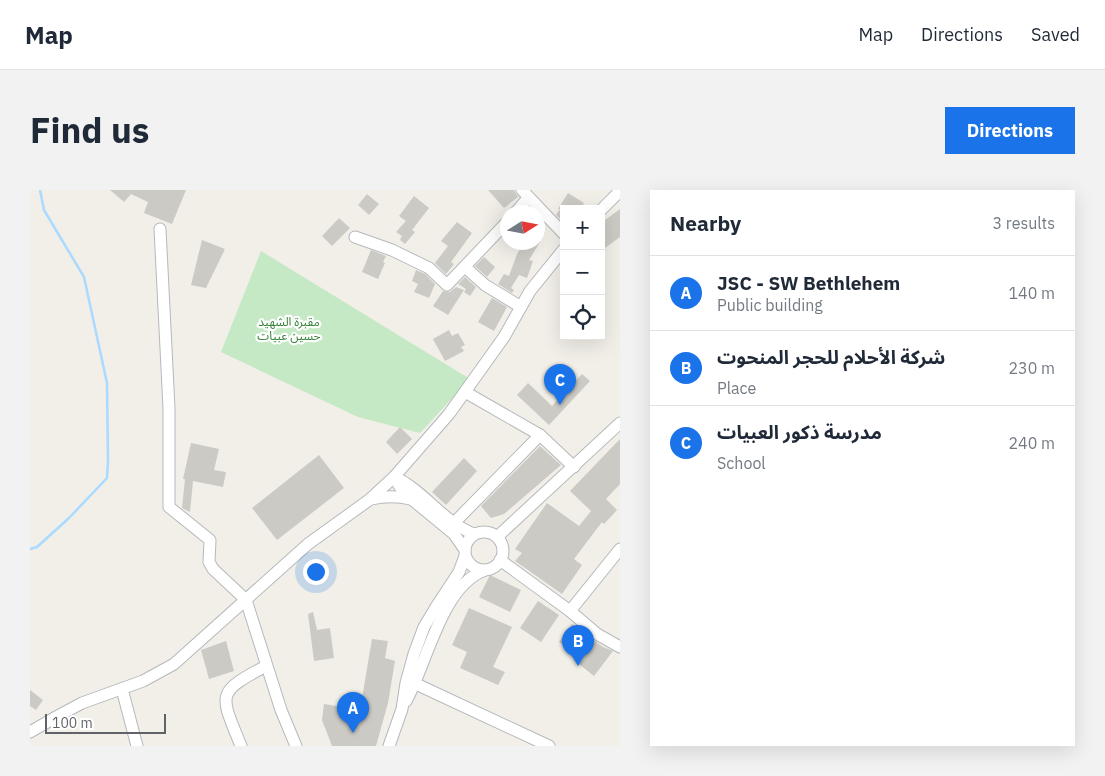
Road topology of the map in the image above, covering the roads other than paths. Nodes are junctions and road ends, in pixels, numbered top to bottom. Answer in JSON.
{"nodes":[{"id":1,"x":620,"y":191,"type":"edge"},
{"id":2,"x":525,"y":194,"type":"edge"},
{"id":3,"x":605,"y":206,"type":"edge"},
{"id":4,"x":160,"y":229,"type":"dead end"},
{"id":5,"x":500,"y":229,"type":"edge"},
{"id":6,"x":560,"y":230,"type":"edge"},
{"id":7,"x":354,"y":237,"type":"dead end"},
{"id":8,"x":563,"y":250,"type":"edge"},
{"id":9,"x":464,"y":267,"type":"junction"},
{"id":10,"x":521,"y":307,"type":"junction"},
{"id":11,"x":465,"y":392,"type":"junction"},
{"id":12,"x":620,"y":423,"type":"edge"},
{"id":13,"x":540,"y":435,"type":"junction"},
{"id":14,"x":574,"y":467,"type":"junction"},
{"id":15,"x":394,"y":477,"type":"junction"},
{"id":16,"x":411,"y":499,"type":"junction"},
{"id":17,"x":369,"y":500,"type":"junction"},
{"id":18,"x":453,"y":524,"type":"junction"},
{"id":19,"x":474,"y":534,"type":"junction"},
{"id":20,"x":497,"y":537,"type":"junction"},
{"id":21,"x":620,"y":550,"type":"edge"},
{"id":22,"x":465,"y":553,"type":"junction"},
{"id":23,"x":500,"y":560,"type":"junction"},
{"id":24,"x":485,"y":570,"type":"junction"},
{"id":25,"x":246,"y":600,"type":"junction"},
{"id":26,"x":570,"y":611,"type":"junction"},
{"id":27,"x":620,"y":647,"type":"edge"},
{"id":28,"x":266,"y":666,"type":"junction"},
{"id":29,"x":416,"y":684,"type":"junction"},
{"id":30,"x":122,"y":689,"type":"junction"},
{"id":31,"x":402,"y":709,"type":"junction"},
{"id":32,"x":30,"y":732,"type":"edge"},
{"id":33,"x":137,"y":746,"type":"edge"},
{"id":34,"x":241,"y":746,"type":"edge"},
{"id":35,"x":296,"y":746,"type":"edge"},
{"id":36,"x":389,"y":746,"type":"edge"},
{"id":37,"x":549,"y":746,"type":"edge"}],
"edges":[{"from":1,"to":3,"type":"street"},
{"from":2,"to":6,"type":"street"},
{"from":4,"to":25,"type":"street"},
{"from":5,"to":9,"type":"street"},
{"from":7,"to":9,"type":"street"},
{"from":8,"to":10,"type":"street"},
{"from":9,"to":10,"type":"street"},
{"from":10,"to":11,"type":"street"},
{"from":11,"to":13,"type":"street"},
{"from":11,"to":15,"type":"street"},
{"from":12,"to":14,"type":"street"},
{"from":13,"to":14,"type":"street"},
{"from":13,"to":18,"type":"street"},
{"from":14,"to":20,"type":"street"},
{"from":15,"to":16,"type":"street"},
{"from":15,"to":17,"type":"street"},
{"from":15,"to":18,"type":"street"},
{"from":16,"to":17,"type":"street"},
{"from":16,"to":22,"type":"street"},
{"from":17,"to":25,"type":"street"},
{"from":18,"to":19,"type":"street"},
{"from":19,"to":20,"type":"street"},
{"from":19,"to":22,"type":"street"},
{"from":20,"to":23,"type":"street"},
{"from":21,"to":26,"type":"street"},
{"from":22,"to":24,"type":"street"},
{"from":22,"to":31,"type":"street"},
{"from":23,"to":24,"type":"street"},
{"from":23,"to":26,"type":"street"},
{"from":24,"to":29,"type":"street"},
{"from":25,"to":28,"type":"street"},
{"from":25,"to":30,"type":"street"},
{"from":26,"to":27,"type":"street"},
{"from":28,"to":34,"type":"street"},
{"from":28,"to":35,"type":"street"},
{"from":29,"to":31,"type":"street"},
{"from":29,"to":37,"type":"street"},
{"from":30,"to":32,"type":"street"},
{"from":30,"to":33,"type":"street"},
{"from":31,"to":36,"type":"street"}]}
